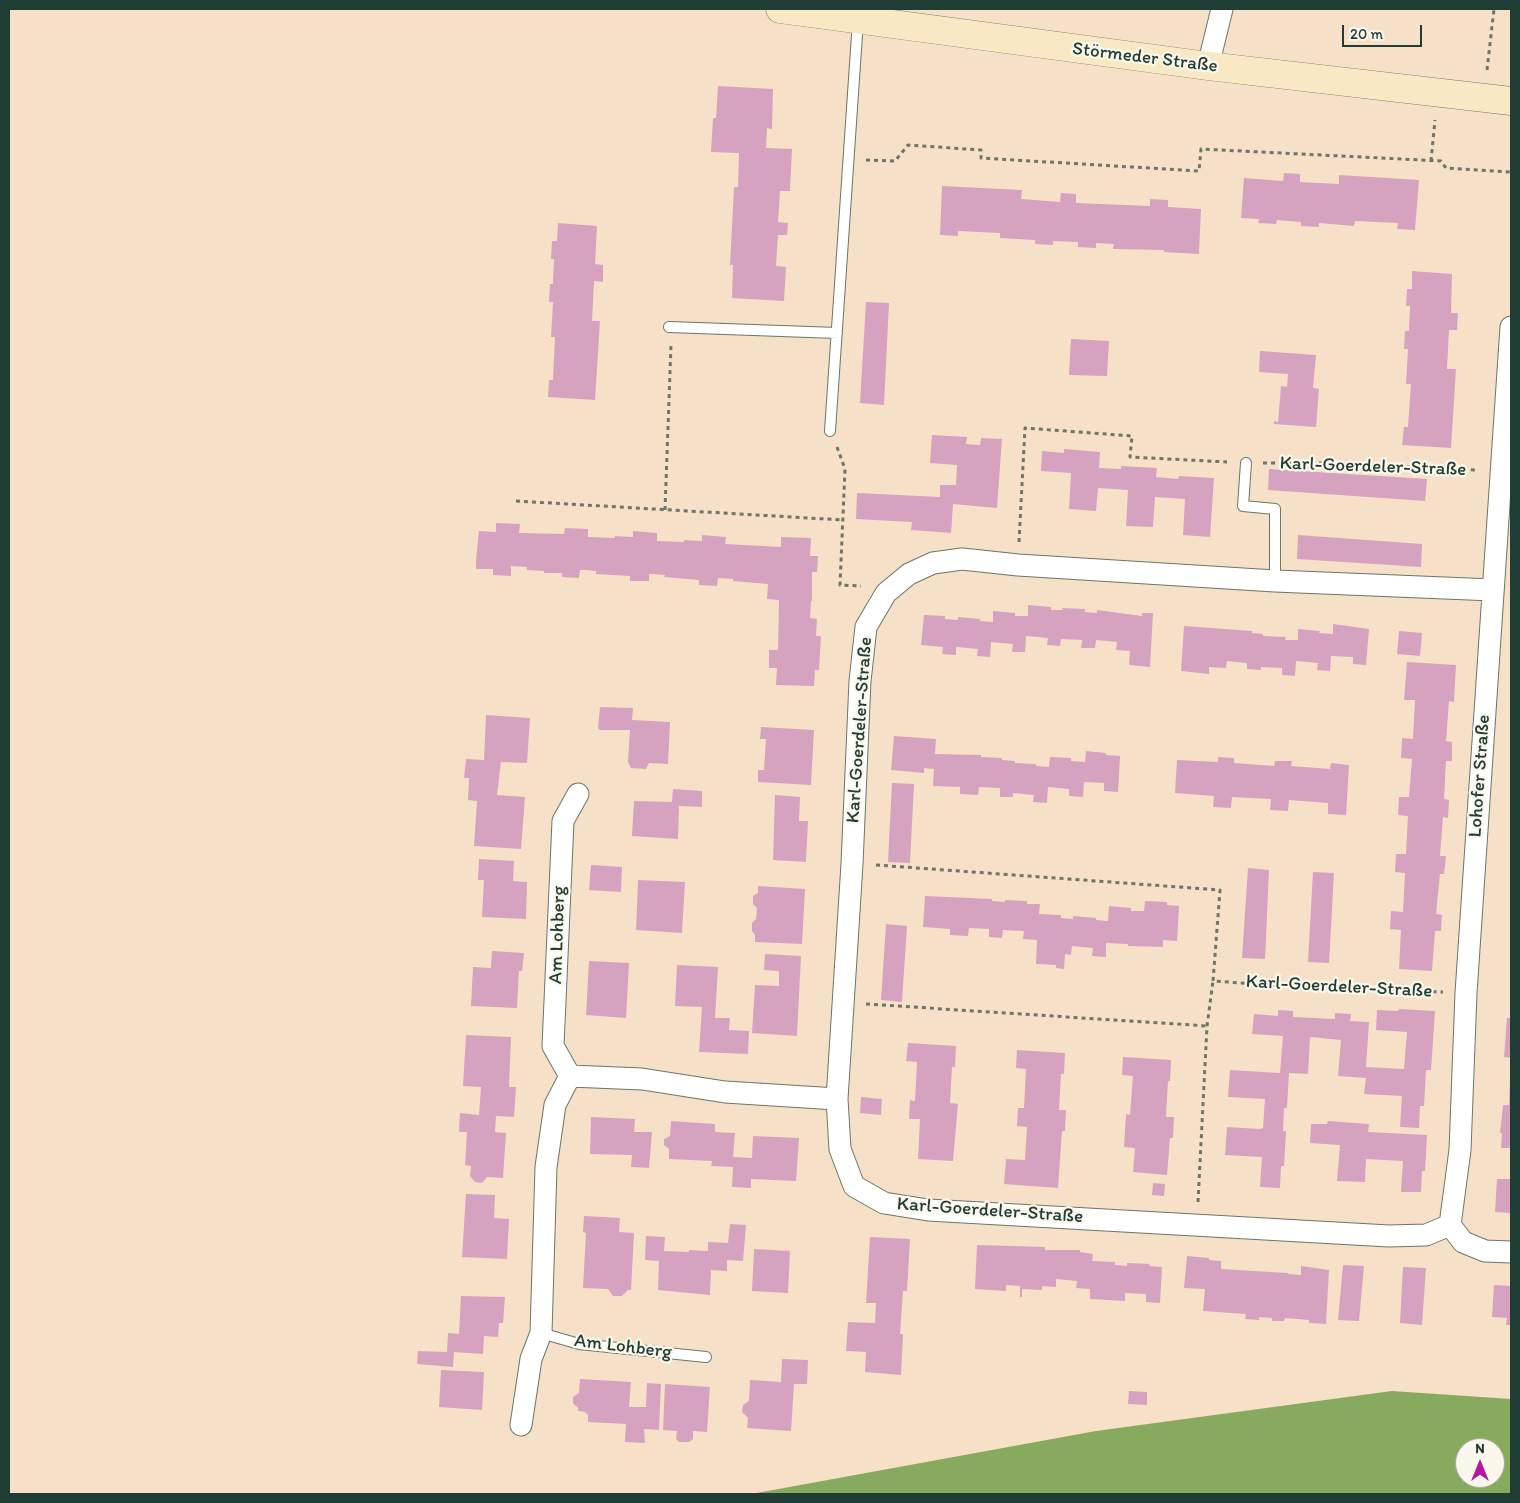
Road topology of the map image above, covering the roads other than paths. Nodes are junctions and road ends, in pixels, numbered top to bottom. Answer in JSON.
{"nodes":[{"id":1,"x":780,"y":9,"type":"edge"},
{"id":2,"x":1222,"y":9,"type":"edge"},
{"id":3,"x":858,"y":14,"type":"edge"},
{"id":4,"x":1208,"y":66,"type":"junction"},
{"id":5,"x":1511,"y":101,"type":"edge"},
{"id":6,"x":670,"y":327,"type":"road end"},
{"id":7,"x":1511,"y":327,"type":"edge"},
{"id":8,"x":837,"y":334,"type":"junction"},
{"id":9,"x":830,"y":431,"type":"road end"},
{"id":10,"x":1246,"y":463,"type":"road end"},
{"id":11,"x":1275,"y":580,"type":"junction"},
{"id":12,"x":1492,"y":590,"type":"junction"},
{"id":13,"x":578,"y":794,"type":"dead end"},
{"id":14,"x":570,"y":1076,"type":"junction"},
{"id":15,"x":838,"y":1099,"type":"junction"},
{"id":16,"x":1450,"y":1225,"type":"junction"},
{"id":17,"x":1511,"y":1252,"type":"edge"},
{"id":18,"x":541,"y":1333,"type":"junction"},
{"id":19,"x":706,"y":1357,"type":"dead end"},
{"id":20,"x":521,"y":1425,"type":"dead end"}],
"edges":[{"from":1,"to":3,"type":"main road","name":"Störmeder Straße"},
{"from":2,"to":4,"type":"street"},
{"from":3,"to":4,"type":"main road","name":"Störmeder Straße"},
{"from":3,"to":8,"type":"lane"},
{"from":4,"to":5,"type":"main road","name":"Störmeder Straße"},
{"from":6,"to":8,"type":"lane"},
{"from":7,"to":12,"type":"street","name":"Lohofer Straße"},
{"from":8,"to":9,"type":"lane"},
{"from":10,"to":11,"type":"lane"},
{"from":11,"to":12,"type":"street","name":"Karl-Goerdeler-Straße"},
{"from":11,"to":15,"type":"street","name":"Karl-Goerdeler-Straße"},
{"from":12,"to":16,"type":"street","name":"Lohofer Straße"},
{"from":13,"to":14,"type":"street","name":"Am Lohberg"},
{"from":14,"to":15,"type":"street"},
{"from":14,"to":18,"type":"street"},
{"from":15,"to":16,"type":"street","name":"Karl-Goerdeler-Straße"},
{"from":16,"to":17,"type":"street"},
{"from":18,"to":19,"type":"lane","name":"Am Lohberg"},
{"from":18,"to":20,"type":"street"}]}
